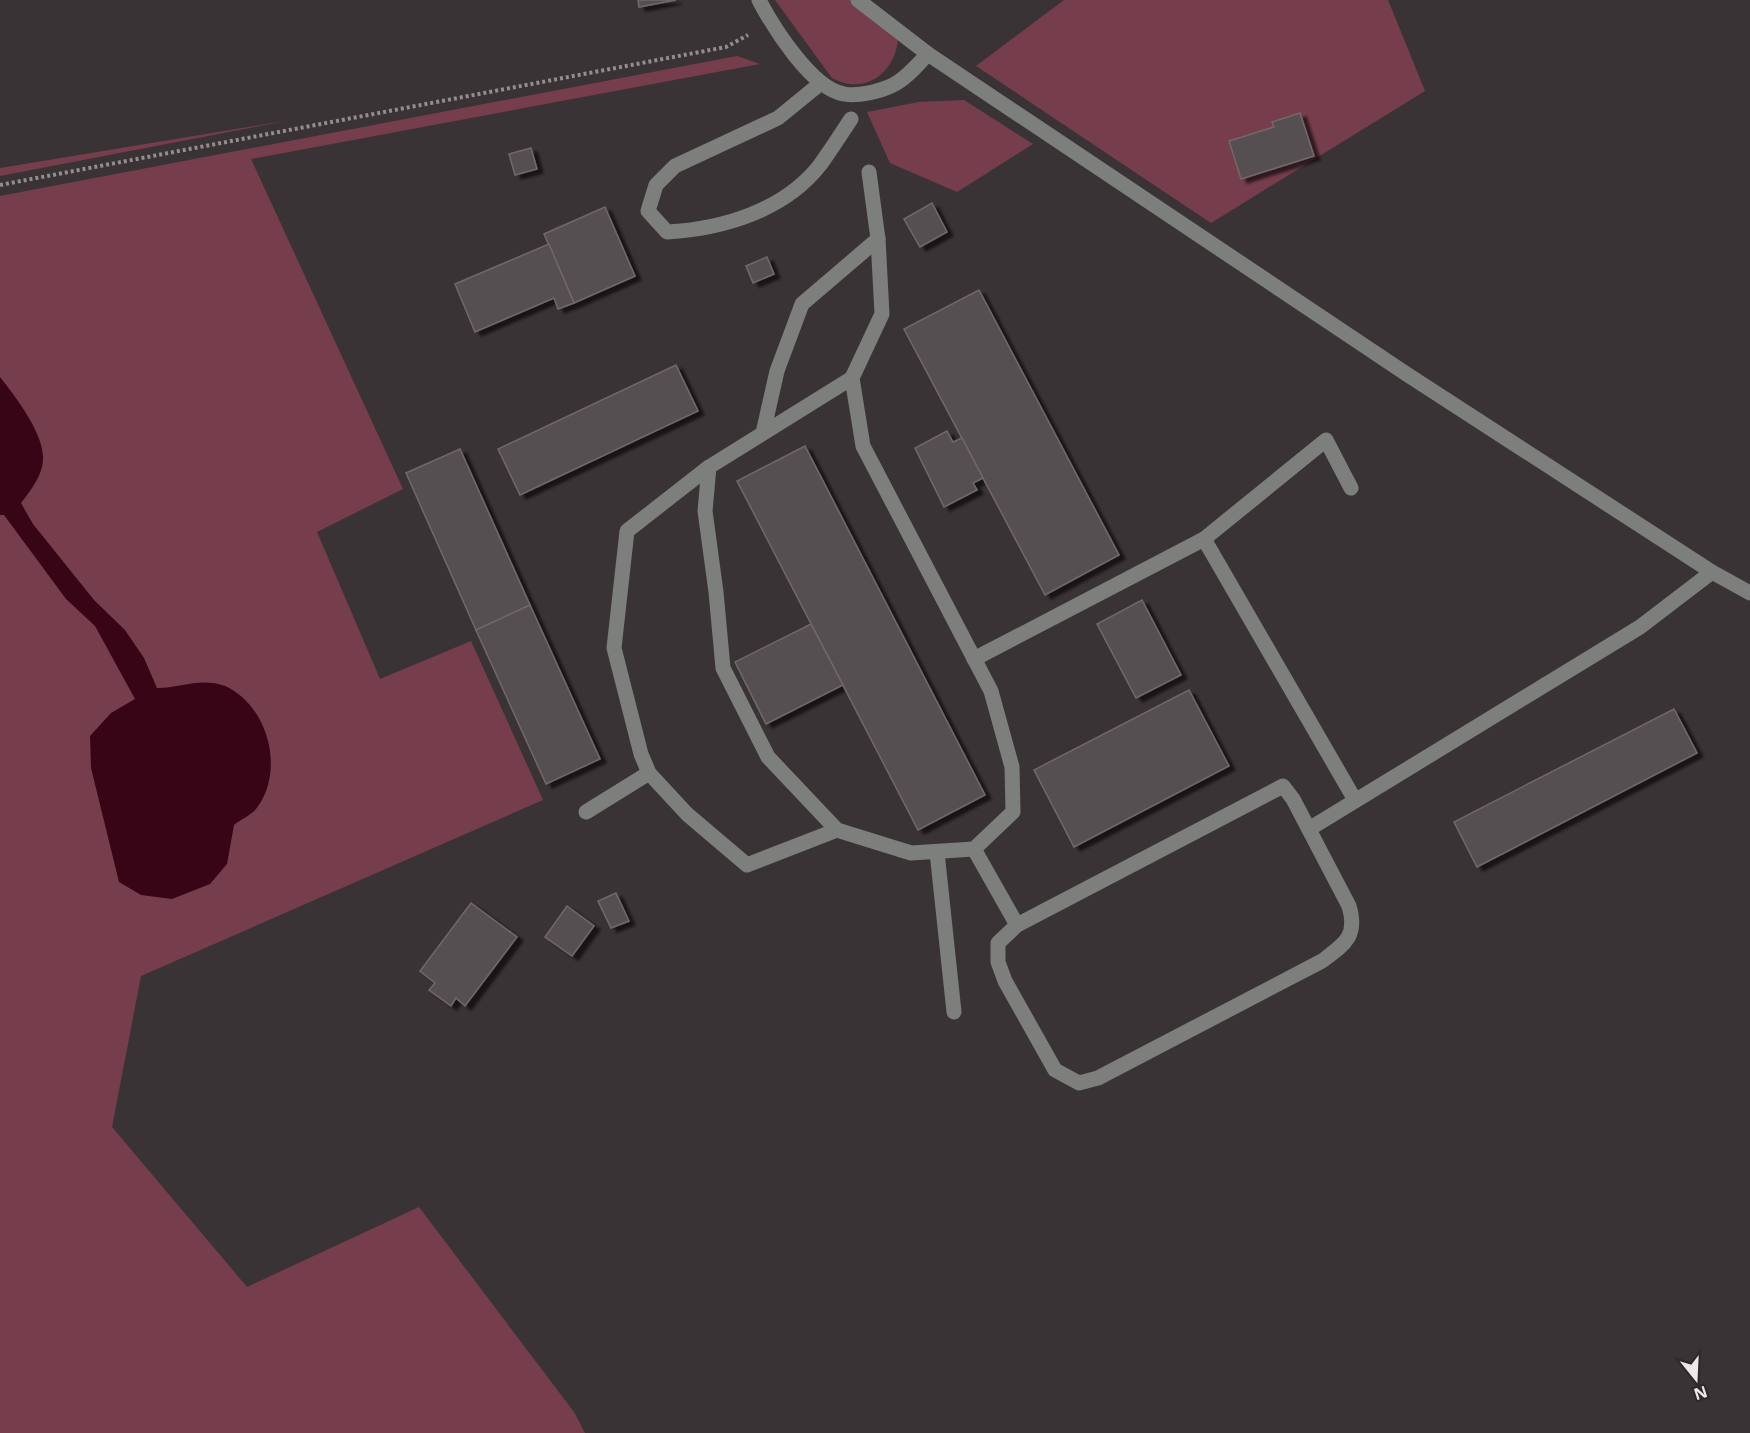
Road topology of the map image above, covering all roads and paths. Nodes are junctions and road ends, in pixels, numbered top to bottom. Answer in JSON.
{"nodes":[{"id":1,"x":759,"y":0,"type":"edge"},
{"id":2,"x":858,"y":0,"type":"edge"},
{"id":3,"x":771,"y":24,"type":"junction"},
{"id":4,"x":928,"y":54,"type":"junction"},
{"id":5,"x":821,"y":83,"type":"junction"},
{"id":6,"x":851,"y":119,"type":"dead end"},
{"id":7,"x":869,"y":172,"type":"dead end"},
{"id":8,"x":0,"y":185,"type":"edge"},
{"id":9,"x":879,"y":239,"type":"junction"},
{"id":10,"x":852,"y":378,"type":"junction"},
{"id":11,"x":764,"y":433,"type":"junction"},
{"id":12,"x":709,"y":467,"type":"junction"},
{"id":13,"x":1352,"y":488,"type":"dead end"},
{"id":14,"x":1204,"y":539,"type":"junction"},
{"id":15,"x":1712,"y":572,"type":"junction"},
{"id":16,"x":1750,"y":593,"type":"edge"},
{"id":17,"x":974,"y":659,"type":"junction"},
{"id":18,"x":649,"y":773,"type":"junction"},
{"id":19,"x":1355,"y":800,"type":"junction"},
{"id":20,"x":586,"y":812,"type":"dead end"},
{"id":21,"x":1309,"y":829,"type":"junction"},
{"id":22,"x":837,"y":830,"type":"junction"},
{"id":23,"x":974,"y":849,"type":"junction"},
{"id":24,"x":937,"y":852,"type":"junction"},
{"id":25,"x":1017,"y":926,"type":"junction"},
{"id":26,"x":954,"y":1012,"type":"dead end"}],
"edges":[{"from":1,"to":3,"type":"street"},
{"from":2,"to":4,"type":"street"},
{"from":3,"to":5,"type":"street"},
{"from":3,"to":8,"type":"path"},
{"from":4,"to":5,"type":"street"},
{"from":4,"to":15,"type":"street"},
{"from":5,"to":6,"type":"street"},
{"from":7,"to":9,"type":"street"},
{"from":9,"to":10,"type":"street"},
{"from":9,"to":11,"type":"street"},
{"from":10,"to":11,"type":"street"},
{"from":10,"to":17,"type":"street"},
{"from":11,"to":12,"type":"street"},
{"from":12,"to":18,"type":"street"},
{"from":12,"to":22,"type":"street"},
{"from":13,"to":14,"type":"street"},
{"from":14,"to":17,"type":"street"},
{"from":14,"to":19,"type":"street"},
{"from":15,"to":16,"type":"street"},
{"from":15,"to":19,"type":"street"},
{"from":17,"to":23,"type":"street"},
{"from":18,"to":20,"type":"street"},
{"from":18,"to":22,"type":"street"},
{"from":19,"to":21,"type":"street"},
{"from":21,"to":25,"type":"street"},
{"from":21,"to":25,"type":"street"},
{"from":22,"to":24,"type":"street"},
{"from":23,"to":24,"type":"street"},
{"from":23,"to":25,"type":"street"},
{"from":24,"to":26,"type":"street"}]}
